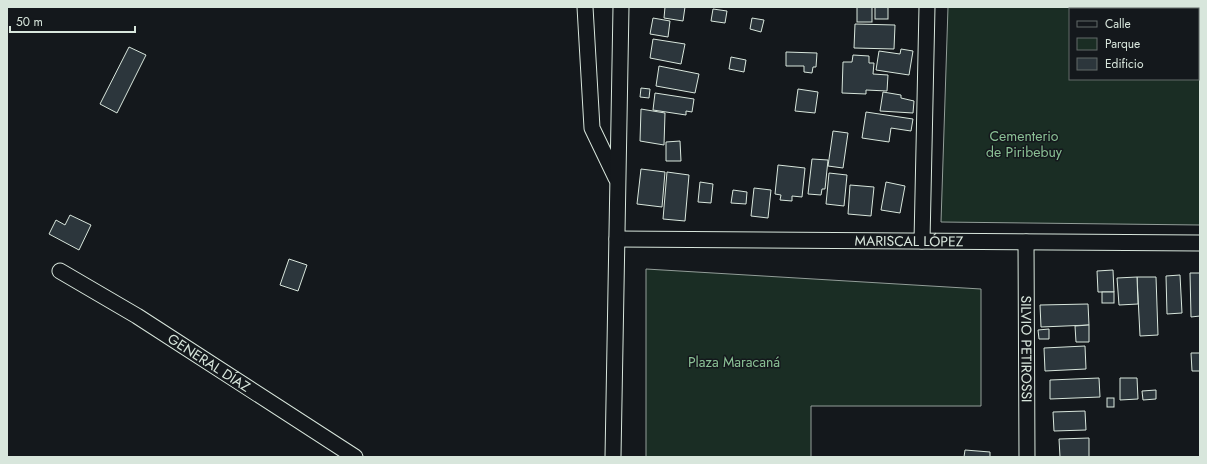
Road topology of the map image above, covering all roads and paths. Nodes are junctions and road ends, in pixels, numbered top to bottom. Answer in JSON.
{"nodes":[{"id":1,"x":585,"y":7,"type":"edge"},
{"id":2,"x":621,"y":7,"type":"edge"},
{"id":3,"x":927,"y":7,"type":"edge"},
{"id":4,"x":618,"y":182,"type":"junction"},
{"id":5,"x":617,"y":239,"type":"junction"},
{"id":6,"x":922,"y":241,"type":"junction"},
{"id":7,"x":1026,"y":242,"type":"junction"},
{"id":8,"x":1200,"y":243,"type":"edge"},
{"id":9,"x":60,"y":272,"type":"dead end"},
{"id":10,"x":355,"y":457,"type":"edge"},
{"id":11,"x":613,"y":457,"type":"edge"},
{"id":12,"x":1027,"y":457,"type":"edge"}],
"edges":[{"from":1,"to":4,"type":"street"},
{"from":2,"to":4,"type":"street"},
{"from":3,"to":6,"type":"street"},
{"from":4,"to":5,"type":"street"},
{"from":5,"to":6,"type":"street","name":"MARISCAL LÓPEZ"},
{"from":5,"to":11,"type":"street"},
{"from":6,"to":7,"type":"street","name":"MARISCAL LÓPEZ"},
{"from":7,"to":8,"type":"street","name":"MARISCAL LÓPEZ"},
{"from":7,"to":12,"type":"street","name":"SILVIO PETIROSSI"},
{"from":9,"to":10,"type":"street","name":"GENERAL DÍAZ"}]}
